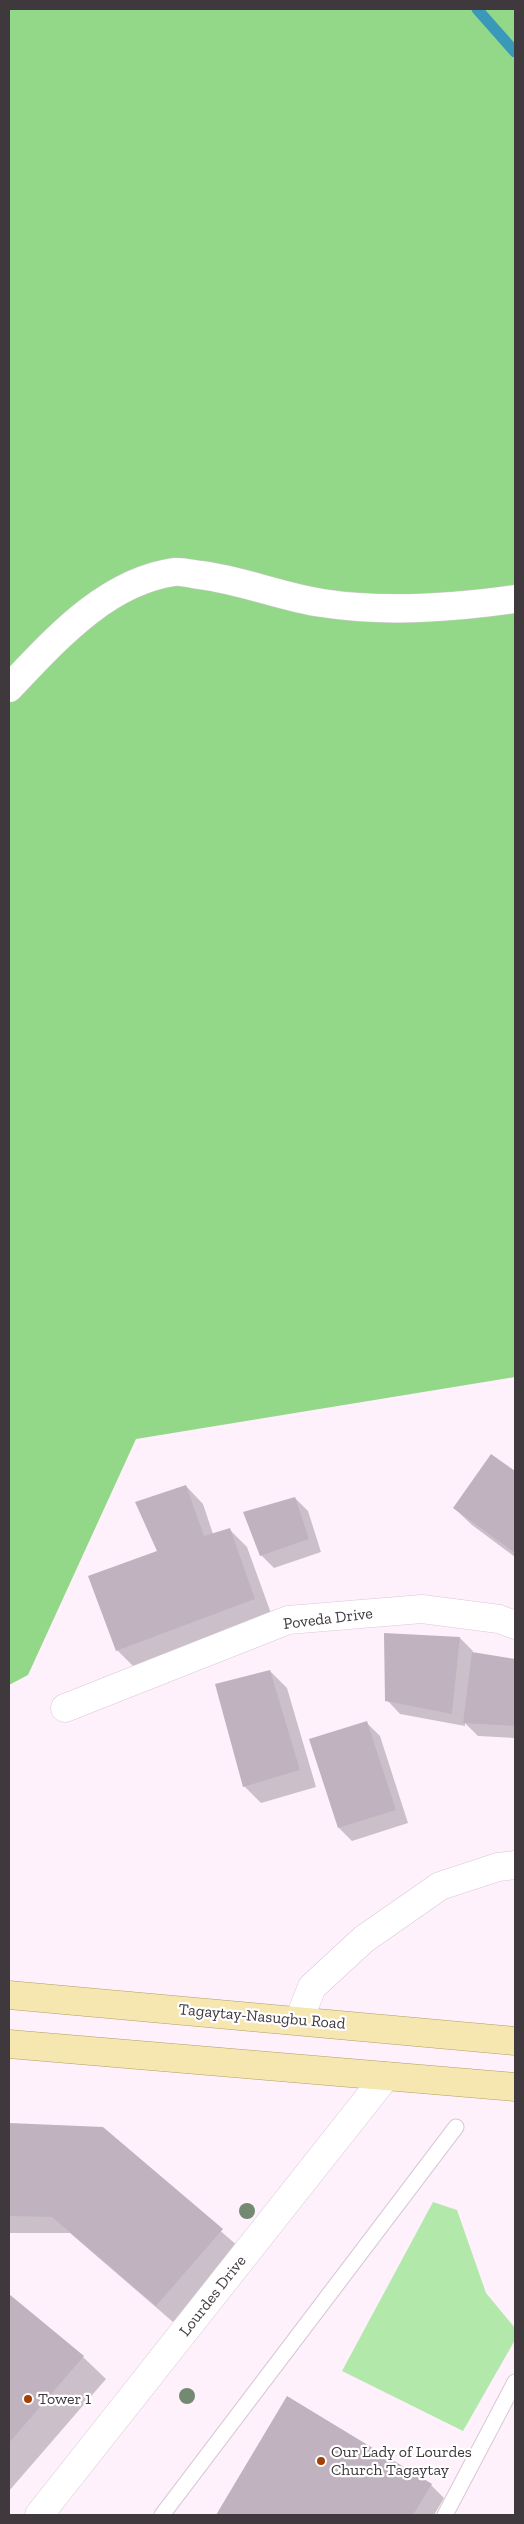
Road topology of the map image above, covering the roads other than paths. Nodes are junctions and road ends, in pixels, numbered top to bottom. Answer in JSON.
{"nodes":[{"id":1,"x":515,"y":598,"type":"edge"},
{"id":2,"x":9,"y":688,"type":"edge"},
{"id":3,"x":515,"y":1625,"type":"edge"},
{"id":4,"x":65,"y":1708,"type":"dead end"},
{"id":5,"x":515,"y":1865,"type":"edge"},
{"id":6,"x":9,"y":1996,"type":"edge"},
{"id":7,"x":299,"y":2020,"type":"junction"},
{"id":8,"x":515,"y":2041,"type":"edge"},
{"id":9,"x":9,"y":2044,"type":"edge"},
{"id":10,"x":386,"y":2076,"type":"junction"},
{"id":11,"x":515,"y":2087,"type":"edge"},
{"id":12,"x":456,"y":2126,"type":"dead end"},
{"id":13,"x":515,"y":2382,"type":"edge"},
{"id":14,"x":39,"y":2515,"type":"edge"},
{"id":15,"x":162,"y":2515,"type":"edge"},
{"id":16,"x":445,"y":2515,"type":"edge"}],
"edges":[{"from":1,"to":2,"type":"street"},
{"from":3,"to":4,"type":"street","name":"Poveda Drive"},
{"from":5,"to":7,"type":"street"},
{"from":6,"to":7,"type":"main road","name":"Tagaytay-Nasugbu Road"},
{"from":7,"to":8,"type":"main road","name":"Tagaytay-Nasugbu Road"},
{"from":9,"to":10,"type":"main road"},
{"from":10,"to":11,"type":"main road"},
{"from":10,"to":14,"type":"street","name":"Lourdes Drive"},
{"from":12,"to":15,"type":"lane"},
{"from":13,"to":16,"type":"lane"}]}
